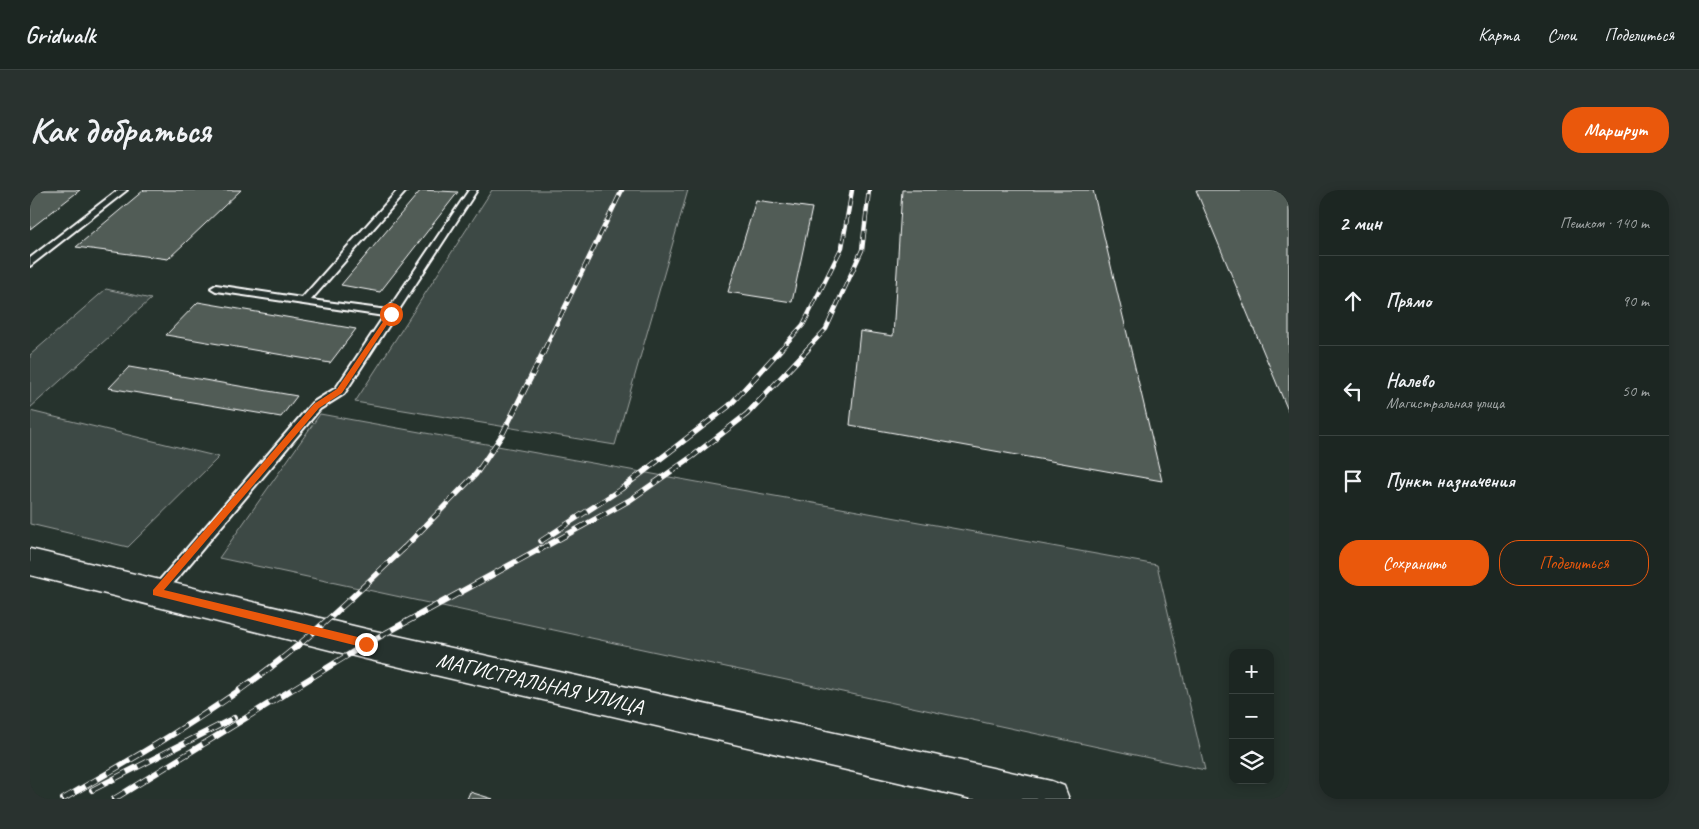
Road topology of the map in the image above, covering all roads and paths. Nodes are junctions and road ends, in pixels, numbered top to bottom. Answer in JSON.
{"nodes":[{"id":1,"x":123,"y":190,"type":"edge"},
{"id":2,"x":403,"y":190,"type":"edge"},
{"id":3,"x":473,"y":190,"type":"edge"},
{"id":4,"x":30,"y":263,"type":"edge"},
{"id":5,"x":216,"y":288,"type":"dead end"},
{"id":6,"x":304,"y":302,"type":"junction"},
{"id":7,"x":391,"y":314,"type":"junction"},
{"id":8,"x":30,"y":562,"type":"edge"},
{"id":9,"x":157,"y":593,"type":"junction"},
{"id":10,"x":1051,"y":799,"type":"edge"}],
"edges":[{"from":1,"to":4,"type":"lane"},
{"from":2,"to":6,"type":"lane"},
{"from":3,"to":7,"type":"lane"},
{"from":5,"to":6,"type":"lane"},
{"from":6,"to":7,"type":"lane"},
{"from":7,"to":9,"type":"lane"},
{"from":8,"to":9,"type":"main road","name":"МАГИСТРАЛЬНАЯ УЛИЦА"},
{"from":9,"to":10,"type":"main road","name":"МАГИСТРАЛЬНАЯ УЛИЦА"}]}
